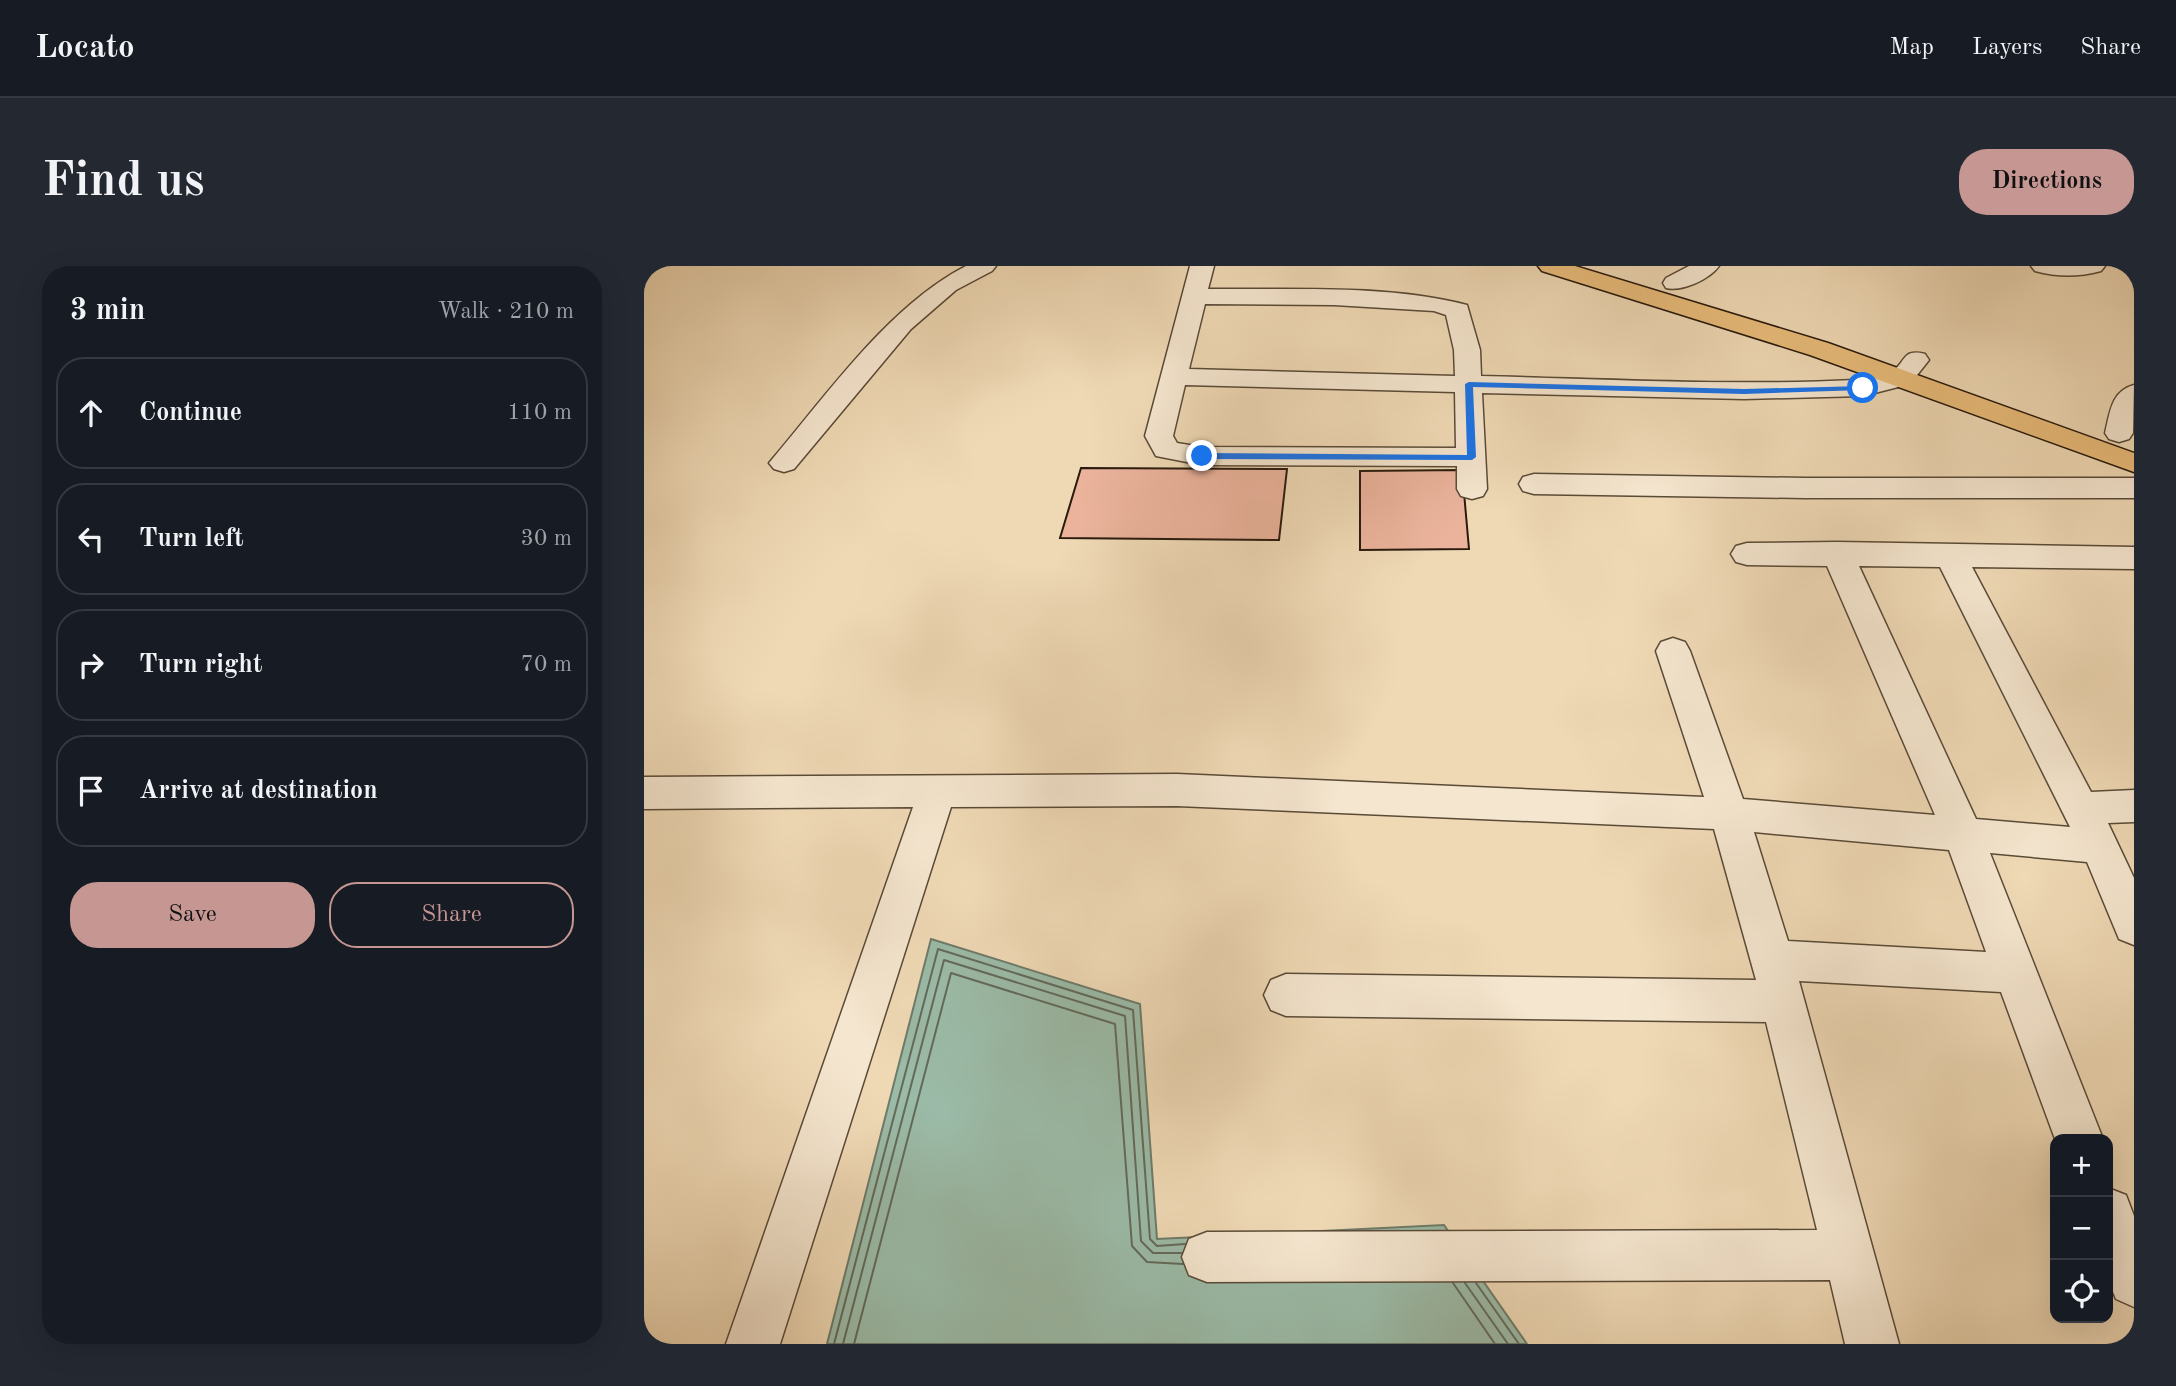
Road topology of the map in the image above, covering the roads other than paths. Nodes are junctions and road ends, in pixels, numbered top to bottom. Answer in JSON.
{"nodes":[{"id":1,"x":984,"y":266,"type":"edge"},
{"id":2,"x":1202,"y":266,"type":"edge"},
{"id":3,"x":1550,"y":266,"type":"edge"},
{"id":4,"x":1619,"y":266,"type":"edge"},
{"id":5,"x":1707,"y":266,"type":"edge"},
{"id":6,"x":2043,"y":266,"type":"edge"},
{"id":7,"x":2093,"y":266,"type":"edge"},
{"id":8,"x":1675,"y":283,"type":"junction"},
{"id":9,"x":1195,"y":296,"type":"junction"},
{"id":10,"x":1908,"y":369,"type":"junction"},
{"id":11,"x":1174,"y":377,"type":"junction"},
{"id":12,"x":1469,"y":384,"type":"junction"},
{"id":13,"x":2134,"y":393,"type":"edge"},
{"id":14,"x":2127,"y":435,"type":"edge"},
{"id":15,"x":1472,"y":457,"type":"junction"},
{"id":16,"x":784,"y":463,"type":"dead end"},
{"id":17,"x":2134,"y":463,"type":"edge"},
{"id":18,"x":1534,"y":484,"type":"dead end"},
{"id":19,"x":2134,"y":488,"type":"edge"},
{"id":20,"x":1472,"y":489,"type":"dead end"},
{"id":21,"x":1837,"y":553,"type":"junction"},
{"id":22,"x":1747,"y":554,"type":"dead end"},
{"id":23,"x":1950,"y":556,"type":"junction"},
{"id":24,"x":2134,"y":558,"type":"edge"},
{"id":25,"x":1673,"y":651,"type":"dead end"},
{"id":26,"x":937,"y":792,"type":"junction"},
{"id":27,"x":644,"y":793,"type":"edge"},
{"id":28,"x":2134,"y":806,"type":"edge"},
{"id":29,"x":2081,"y":808,"type":"junction"},
{"id":30,"x":1729,"y":814,"type":"junction"},
{"id":31,"x":1963,"y":834,"type":"junction"},
{"id":32,"x":2100,"y":846,"type":"junction"},
{"id":33,"x":2134,"y":926,"type":"edge"},
{"id":34,"x":1772,"y":960,"type":"junction"},
{"id":35,"x":2015,"y":973,"type":"junction"},
{"id":36,"x":1286,"y":995,"type":"dead end"},
{"id":37,"x":1783,"y":1001,"type":"junction"},
{"id":38,"x":2077,"y":1134,"type":"edge"},
{"id":39,"x":2113,"y":1226,"type":"edge"},
{"id":40,"x":1849,"y":1255,"type":"junction"},
{"id":41,"x":1207,"y":1257,"type":"dead end"},
{"id":42,"x":2134,"y":1281,"type":"edge"},
{"id":43,"x":753,"y":1344,"type":"edge"},
{"id":44,"x":1872,"y":1344,"type":"edge"}],
"edges":[{"from":1,"to":16,"type":"street"},
{"from":2,"to":9,"type":"street"},
{"from":3,"to":10,"type":"main road"},
{"from":4,"to":8,"type":"main road"},
{"from":5,"to":8,"type":"street"},
{"from":6,"to":7,"type":"street"},
{"from":8,"to":10,"type":"main road"},
{"from":9,"to":11,"type":"street"},
{"from":9,"to":12,"type":"street"},
{"from":10,"to":12,"type":"street"},
{"from":10,"to":14,"type":"main road"},
{"from":10,"to":17,"type":"main road"},
{"from":11,"to":12,"type":"street"},
{"from":11,"to":15,"type":"street"},
{"from":12,"to":15,"type":"street"},
{"from":13,"to":14,"type":"street"},
{"from":15,"to":20,"type":"street"},
{"from":18,"to":19,"type":"street"},
{"from":21,"to":22,"type":"street"},
{"from":21,"to":23,"type":"street"},
{"from":21,"to":31,"type":"street"},
{"from":23,"to":24,"type":"street"},
{"from":23,"to":29,"type":"street"},
{"from":25,"to":30,"type":"street"},
{"from":26,"to":27,"type":"street"},
{"from":26,"to":30,"type":"street"},
{"from":26,"to":43,"type":"street"},
{"from":28,"to":29,"type":"street"},
{"from":29,"to":32,"type":"street"},
{"from":30,"to":31,"type":"street"},
{"from":30,"to":34,"type":"street"},
{"from":31,"to":32,"type":"street"},
{"from":31,"to":35,"type":"street"},
{"from":32,"to":33,"type":"street"},
{"from":34,"to":35,"type":"street"},
{"from":34,"to":37,"type":"street"},
{"from":35,"to":38,"type":"street"},
{"from":36,"to":37,"type":"street"},
{"from":37,"to":40,"type":"street"},
{"from":39,"to":42,"type":"street"},
{"from":40,"to":41,"type":"street"},
{"from":40,"to":44,"type":"street"}]}
